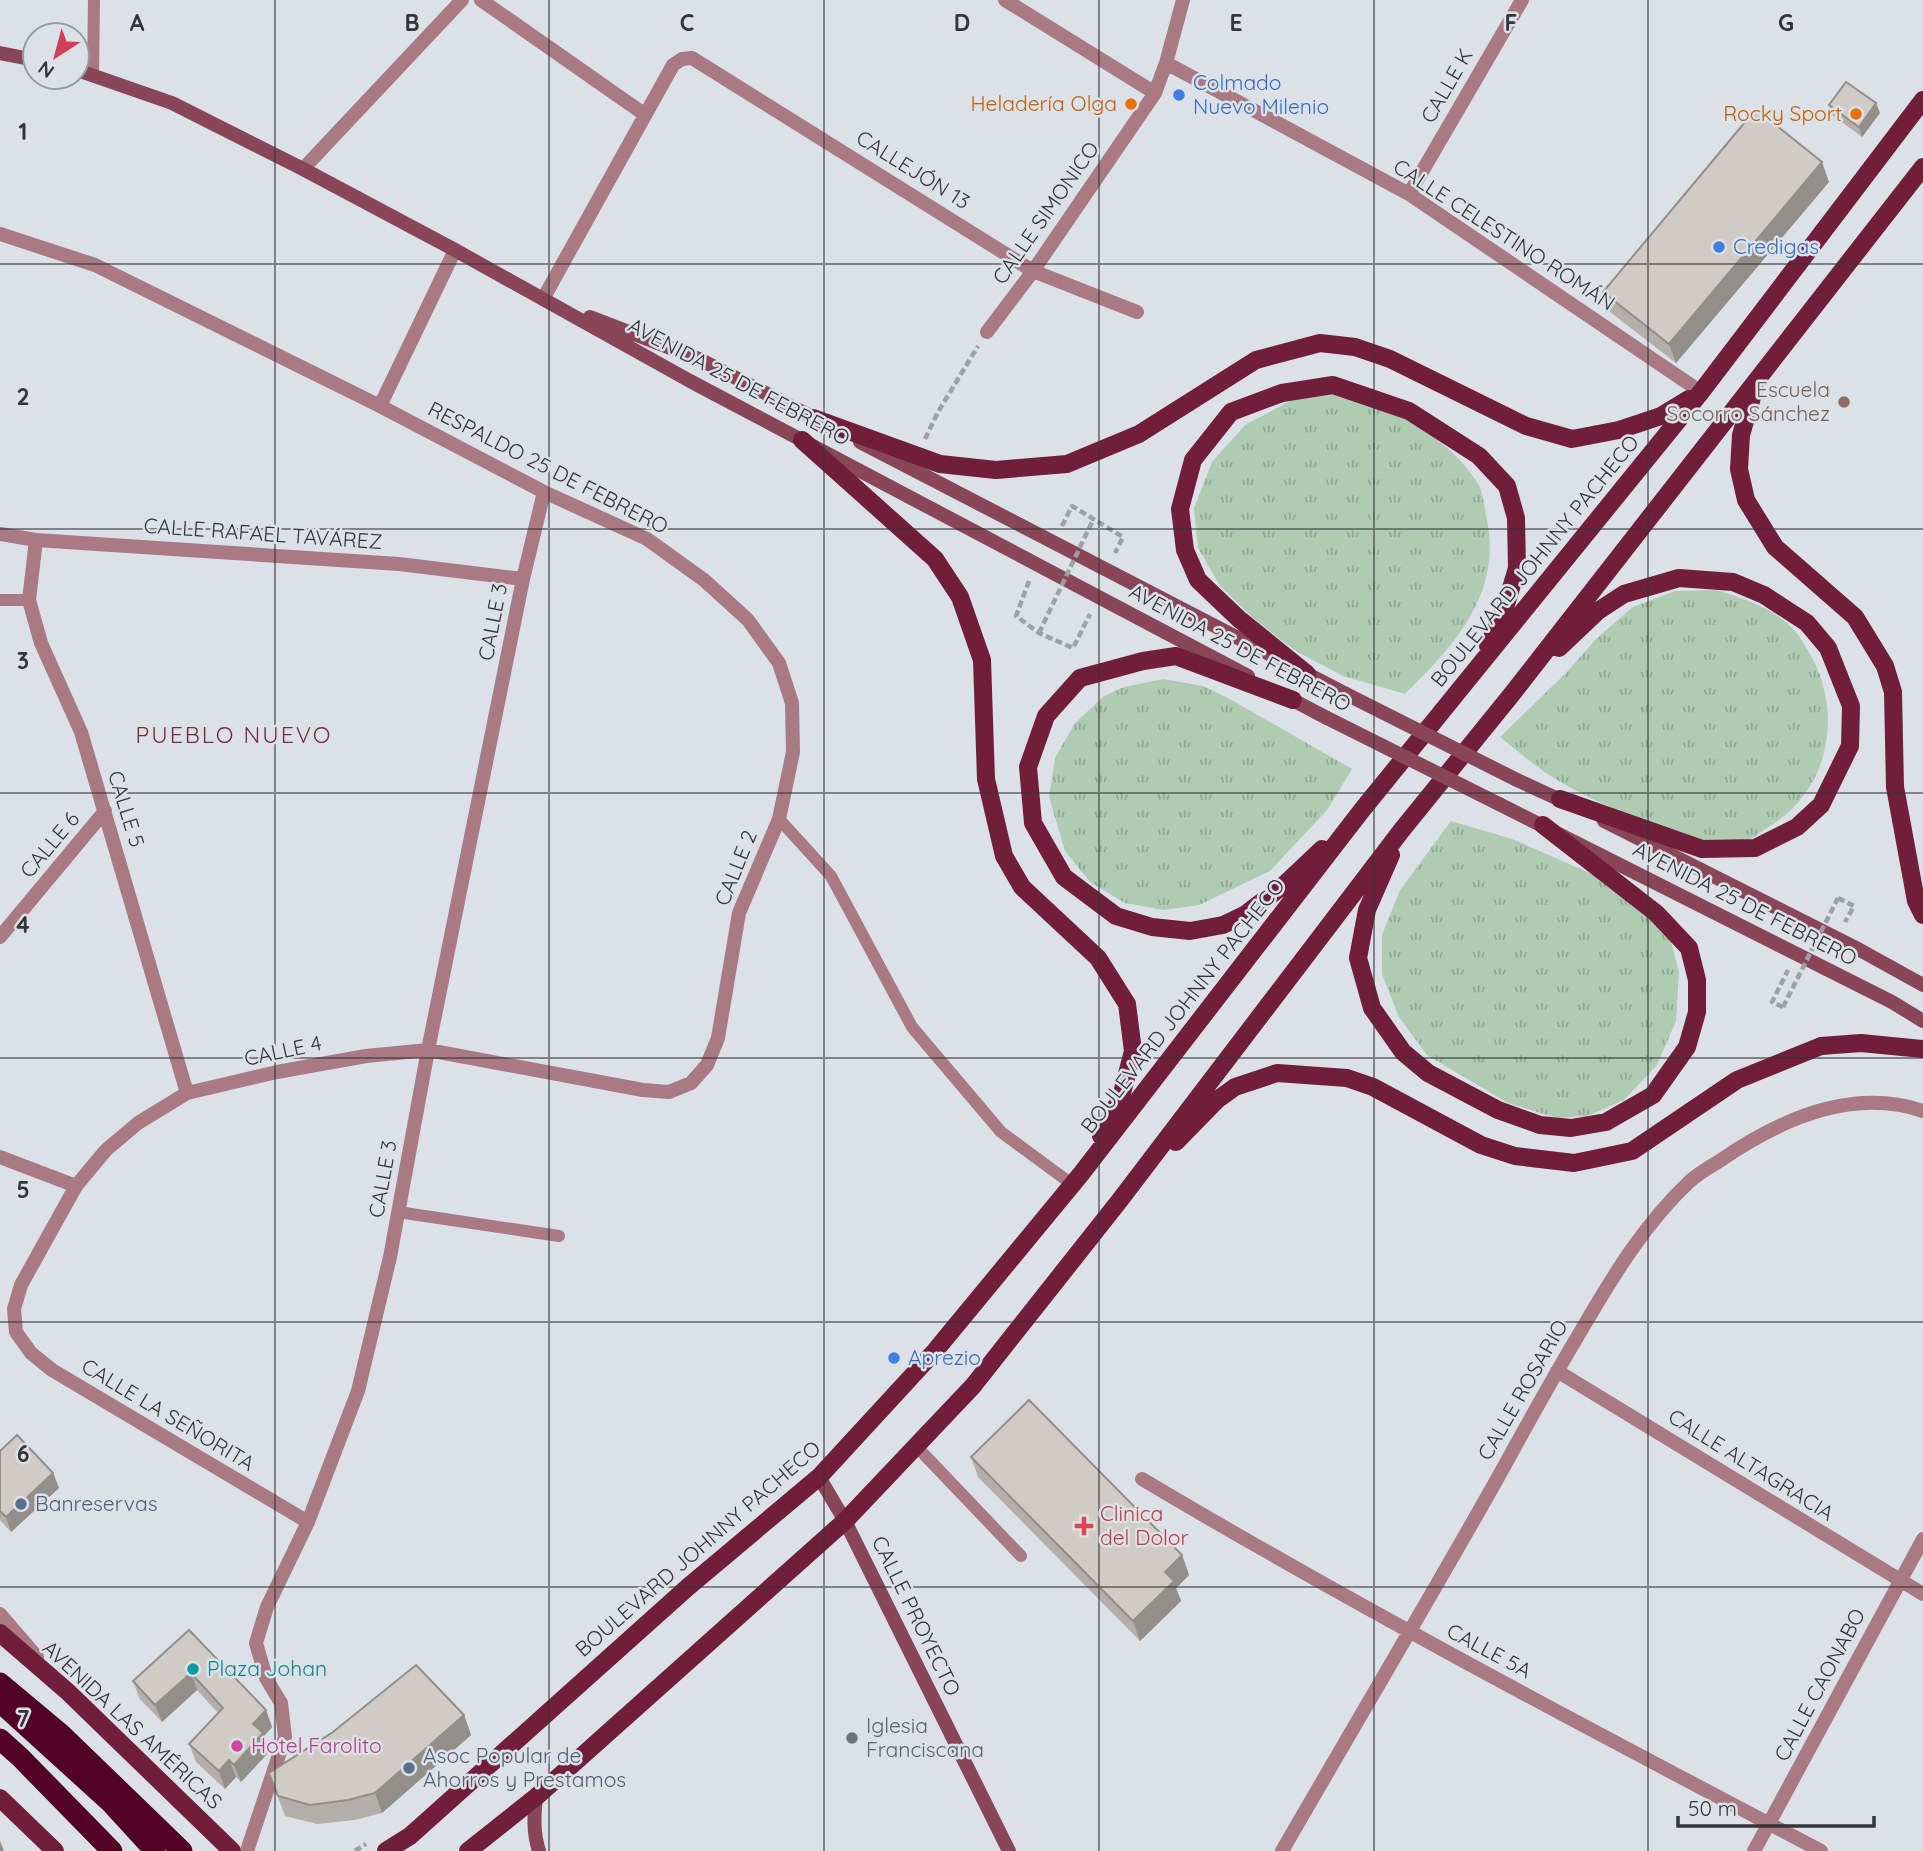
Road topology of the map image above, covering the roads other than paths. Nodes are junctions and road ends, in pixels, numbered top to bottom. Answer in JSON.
{"nodes":[{"id":1,"x":94,"y":0,"type":"edge"},
{"id":2,"x":462,"y":0,"type":"edge"},
{"id":3,"x":481,"y":0,"type":"edge"},
{"id":4,"x":1005,"y":0,"type":"edge"},
{"id":5,"x":1183,"y":0,"type":"edge"},
{"id":6,"x":1522,"y":0,"type":"edge"},
{"id":7,"x":0,"y":42,"type":"edge"},
{"id":8,"x":0,"y":53,"type":"edge"},
{"id":9,"x":21,"y":53,"type":"edge"},
{"id":10,"x":21,"y":57,"type":"edge"},
{"id":11,"x":1166,"y":63,"type":"junction"},
{"id":12,"x":93,"y":74,"type":"joint"},
{"id":13,"x":1155,"y":93,"type":"junction"},
{"id":14,"x":1923,"y":100,"type":"edge"},
{"id":15,"x":644,"y":114,"type":"junction"},
{"id":16,"x":1923,"y":167,"type":"edge"},
{"id":17,"x":303,"y":169,"type":"junction"},
{"id":18,"x":1409,"y":194,"type":"junction"},
{"id":19,"x":0,"y":234,"type":"edge"},
{"id":20,"x":455,"y":250,"type":"junction"},
{"id":21,"x":1033,"y":271,"type":"junction"},
{"id":22,"x":543,"y":299,"type":"junction"},
{"id":23,"x":1138,"y":312,"type":"dead end"},
{"id":24,"x":987,"y":332,"type":"road end"},
{"id":25,"x":1759,"y":378,"type":"junction"},
{"id":26,"x":1700,"y":392,"type":"junction"},
{"id":27,"x":380,"y":406,"type":"junction"},
{"id":28,"x":813,"y":418,"type":"junction"},
{"id":29,"x":802,"y":440,"type":"junction"},
{"id":30,"x":544,"y":492,"type":"junction"},
{"id":31,"x":0,"y":534,"type":"edge"},
{"id":32,"x":36,"y":540,"type":"junction"},
{"id":33,"x":523,"y":579,"type":"junction"},
{"id":34,"x":0,"y":600,"type":"edge"},
{"id":35,"x":29,"y":600,"type":"junction"},
{"id":36,"x":779,"y":663,"type":"joint"},
{"id":37,"x":1478,"y":670,"type":"junction"},
{"id":38,"x":1307,"y":674,"type":"junction"},
{"id":39,"x":1511,"y":694,"type":"junction"},
{"id":40,"x":1293,"y":700,"type":"junction"},
{"id":41,"x":1560,"y":799,"type":"junction"},
{"id":42,"x":1363,"y":810,"type":"junction"},
{"id":43,"x":105,"y":811,"type":"junction"},
{"id":44,"x":779,"y":819,"type":"junction"},
{"id":45,"x":1543,"y":825,"type":"junction"},
{"id":46,"x":1401,"y":831,"type":"junction"},
{"id":47,"x":1923,"y":915,"type":"edge"},
{"id":48,"x":0,"y":937,"type":"edge"},
{"id":49,"x":1923,"y":985,"type":"edge"},
{"id":50,"x":1923,"y":1021,"type":"edge"},
{"id":51,"x":1923,"y":1049,"type":"edge"},
{"id":52,"x":428,"y":1050,"type":"junction"},
{"id":53,"x":691,"y":1083,"type":"joint"},
{"id":54,"x":187,"y":1093,"type":"junction"},
{"id":55,"x":1923,"y":1111,"type":"edge"},
{"id":56,"x":0,"y":1157,"type":"edge"},
{"id":57,"x":1077,"y":1180,"type":"junction"},
{"id":58,"x":76,"y":1186,"type":"junction"},
{"id":59,"x":1120,"y":1200,"type":"junction"},
{"id":60,"x":398,"y":1212,"type":"junction"},
{"id":61,"x":559,"y":1236,"type":"dead end"},
{"id":62,"x":16,"y":1332,"type":"joint"},
{"id":63,"x":1557,"y":1371,"type":"junction"},
{"id":64,"x":916,"y":1446,"type":"junction"},
{"id":65,"x":819,"y":1477,"type":"junction"},
{"id":66,"x":1142,"y":1479,"type":"dead end"},
{"id":67,"x":845,"y":1521,"type":"junction"},
{"id":68,"x":307,"y":1522,"type":"junction"},
{"id":69,"x":1923,"y":1539,"type":"edge"},
{"id":70,"x":1021,"y":1556,"type":"dead end"},
{"id":71,"x":1900,"y":1582,"type":"junction"},
{"id":72,"x":1923,"y":1594,"type":"edge"},
{"id":73,"x":0,"y":1614,"type":"edge"},
{"id":74,"x":1410,"y":1632,"type":"junction"},
{"id":75,"x":0,"y":1633,"type":"edge"},
{"id":76,"x":0,"y":1683,"type":"edge"},
{"id":77,"x":68,"y":1692,"type":"junction"},
{"id":78,"x":0,"y":1702,"type":"edge"},
{"id":79,"x":0,"y":1740,"type":"edge"},
{"id":80,"x":536,"y":1797,"type":"junction"},
{"id":81,"x":0,"y":1798,"type":"edge"},
{"id":82,"x":1769,"y":1824,"type":"junction"},
{"id":83,"x":55,"y":1851,"type":"edge"},
{"id":84,"x":112,"y":1851,"type":"edge"},
{"id":85,"x":155,"y":1851,"type":"edge"},
{"id":86,"x":182,"y":1851,"type":"edge"},
{"id":87,"x":232,"y":1851,"type":"edge"},
{"id":88,"x":247,"y":1851,"type":"edge"},
{"id":89,"x":386,"y":1851,"type":"edge"},
{"id":90,"x":468,"y":1851,"type":"edge"},
{"id":91,"x":539,"y":1851,"type":"edge"},
{"id":92,"x":1009,"y":1851,"type":"edge"},
{"id":93,"x":1282,"y":1851,"type":"edge"},
{"id":94,"x":1755,"y":1851,"type":"edge"},
{"id":95,"x":1821,"y":1851,"type":"edge"}],
"edges":[{"from":1,"to":12,"type":"lane"},
{"from":2,"to":17,"type":"street"},
{"from":3,"to":15,"type":"street"},
{"from":4,"to":13,"type":"street"},
{"from":5,"to":11,"type":"street","name":"CALLE SIMONICO"},
{"from":6,"to":18,"type":"street","name":"CALLE K"},
{"from":7,"to":9,"type":"main road"},
{"from":8,"to":10,"type":"main road"},
{"from":11,"to":13,"type":"street","name":"CALLE SIMONICO"},
{"from":11,"to":18,"type":"street","name":"CALLE CELESTINO ROMÁN"},
{"from":12,"to":17,"type":"main road","name":"AVENIDA 25 DE FEBRERO"},
{"from":13,"to":21,"type":"street","name":"CALLE SIMONICO"},
{"from":14,"to":26,"type":"main road","name":"BOULEVARD JOHNNY PACHECO"},
{"from":15,"to":21,"type":"street","name":"CALLEJÓN 13"},
{"from":15,"to":22,"type":"street"},
{"from":16,"to":25,"type":"main road"},
{"from":17,"to":20,"type":"main road","name":"AVENIDA 25 DE FEBRERO"},
{"from":18,"to":26,"type":"street","name":"CALLE CELESTINO ROMÁN"},
{"from":19,"to":27,"type":"street","name":"RESPALDO 25 DE FEBRERO"},
{"from":20,"to":22,"type":"main road","name":"AVENIDA 25 DE FEBRERO"},
{"from":20,"to":27,"type":"street"},
{"from":21,"to":23,"type":"street","name":"CALLEJÓN 13"},
{"from":21,"to":24,"type":"street","name":"CALLE SIMONICO"},
{"from":22,"to":28,"type":"main road","name":"AVENIDA 25 DE FEBRERO"},
{"from":22,"to":29,"type":"main road","name":"AVENIDA 25 DE FEBRERO"},
{"from":25,"to":39,"type":"main road"},
{"from":25,"to":47,"type":"main road"},
{"from":26,"to":28,"type":"main road"},
{"from":26,"to":37,"type":"main road","name":"BOULEVARD JOHNNY PACHECO"},
{"from":27,"to":30,"type":"street","name":"RESPALDO 25 DE FEBRERO"},
{"from":28,"to":38,"type":"main road","name":"AVENIDA 25 DE FEBRERO"},
{"from":29,"to":40,"type":"main road","name":"AVENIDA 25 DE FEBRERO"},
{"from":29,"to":57,"type":"main road"},
{"from":30,"to":33,"type":"street","name":"CALLE 3"},
{"from":30,"to":36,"type":"street","name":"RESPALDO 25 DE FEBRERO"},
{"from":31,"to":32,"type":"street","name":"CALLE RAFAEL TAVÁREZ"},
{"from":32,"to":33,"type":"street","name":"CALLE RAFAEL TAVÁREZ"},
{"from":32,"to":35,"type":"street","name":"CALLE 5"},
{"from":33,"to":52,"type":"street","name":"CALLE 3"},
{"from":34,"to":35,"type":"lane"},
{"from":35,"to":43,"type":"street","name":"CALLE 5"},
{"from":36,"to":44,"type":"street","name":"CALLE 2"},
{"from":37,"to":38,"type":"main road"},
{"from":37,"to":42,"type":"main road","name":"BOULEVARD JOHNNY PACHECO"},
{"from":38,"to":41,"type":"main road","name":"AVENIDA 25 DE FEBRERO","bridge":true},
{"from":39,"to":41,"type":"main road"},
{"from":39,"to":46,"type":"main road"},
{"from":40,"to":42,"type":"main road"},
{"from":40,"to":45,"type":"main road","name":"AVENIDA 25 DE FEBRERO","bridge":true},
{"from":41,"to":49,"type":"main road","name":"AVENIDA 25 DE FEBRERO"},
{"from":42,"to":57,"type":"main road","name":"BOULEVARD JOHNNY PACHECO"},
{"from":43,"to":48,"type":"street","name":"CALLE 6"},
{"from":43,"to":54,"type":"street","name":"CALLE 5"},
{"from":44,"to":53,"type":"street","name":"CALLE 2"},
{"from":44,"to":57,"type":"lane"},
{"from":45,"to":46,"type":"main road"},
{"from":45,"to":50,"type":"main road","name":"AVENIDA 25 DE FEBRERO"},
{"from":46,"to":59,"type":"main road"},
{"from":51,"to":59,"type":"main road"},
{"from":52,"to":53,"type":"street","name":"CALLE 4"},
{"from":52,"to":54,"type":"street","name":"CALLE 4"},
{"from":52,"to":60,"type":"street","name":"CALLE 3"},
{"from":54,"to":58,"type":"street","name":"CALLE 4"},
{"from":55,"to":63,"type":"street","name":"CALLE ROSARIO"},
{"from":56,"to":58,"type":"street"},
{"from":57,"to":65,"type":"main road","name":"BOULEVARD JOHNNY PACHECO"},
{"from":58,"to":62,"type":"street","name":"CALLE 4"},
{"from":59,"to":64,"type":"main road"},
{"from":60,"to":61,"type":"lane"},
{"from":60,"to":68,"type":"street","name":"CALLE 3"},
{"from":62,"to":68,"type":"street","name":"CALLE LA SEÑORITA"},
{"from":63,"to":71,"type":"street","name":"CALLE ALTAGRACIA"},
{"from":63,"to":74,"type":"street","name":"CALLE ROSARIO"},
{"from":64,"to":67,"type":"main road"},
{"from":64,"to":70,"type":"lane"},
{"from":65,"to":67,"type":"main road","name":"CALLE PROYECTO"},
{"from":65,"to":89,"type":"main road","name":"BOULEVARD JOHNNY PACHECO"},
{"from":66,"to":74,"type":"street","name":"CALLE 5A"},
{"from":67,"to":80,"type":"main road"},
{"from":67,"to":92,"type":"main road","name":"CALLE PROYECTO"},
{"from":68,"to":88,"type":"street","name":"CALLE 3"},
{"from":69,"to":71,"type":"street","name":"CALLE CAONABO"},
{"from":71,"to":72,"type":"street","name":"CALLE ALTAGRACIA"},
{"from":71,"to":82,"type":"street","name":"CALLE CAONABO"},
{"from":73,"to":77,"type":"street"},
{"from":74,"to":82,"type":"street","name":"CALLE 5A"},
{"from":74,"to":93,"type":"street","name":"CALLE ROSARIO"},
{"from":75,"to":77,"type":"main road","name":"AVENIDA LAS AMÉRICAS"},
{"from":76,"to":86,"type":"highway"},
{"from":77,"to":87,"type":"main road","name":"AVENIDA LAS AMÉRICAS"},
{"from":78,"to":85,"type":"highway"},
{"from":79,"to":84,"type":"highway"},
{"from":80,"to":90,"type":"main road"},
{"from":80,"to":91,"type":"main road"},
{"from":81,"to":83,"type":"main road"},
{"from":82,"to":94,"type":"street","name":"CALLE CAONABO"},
{"from":82,"to":95,"type":"street","name":"CALLE 5A"}]}
